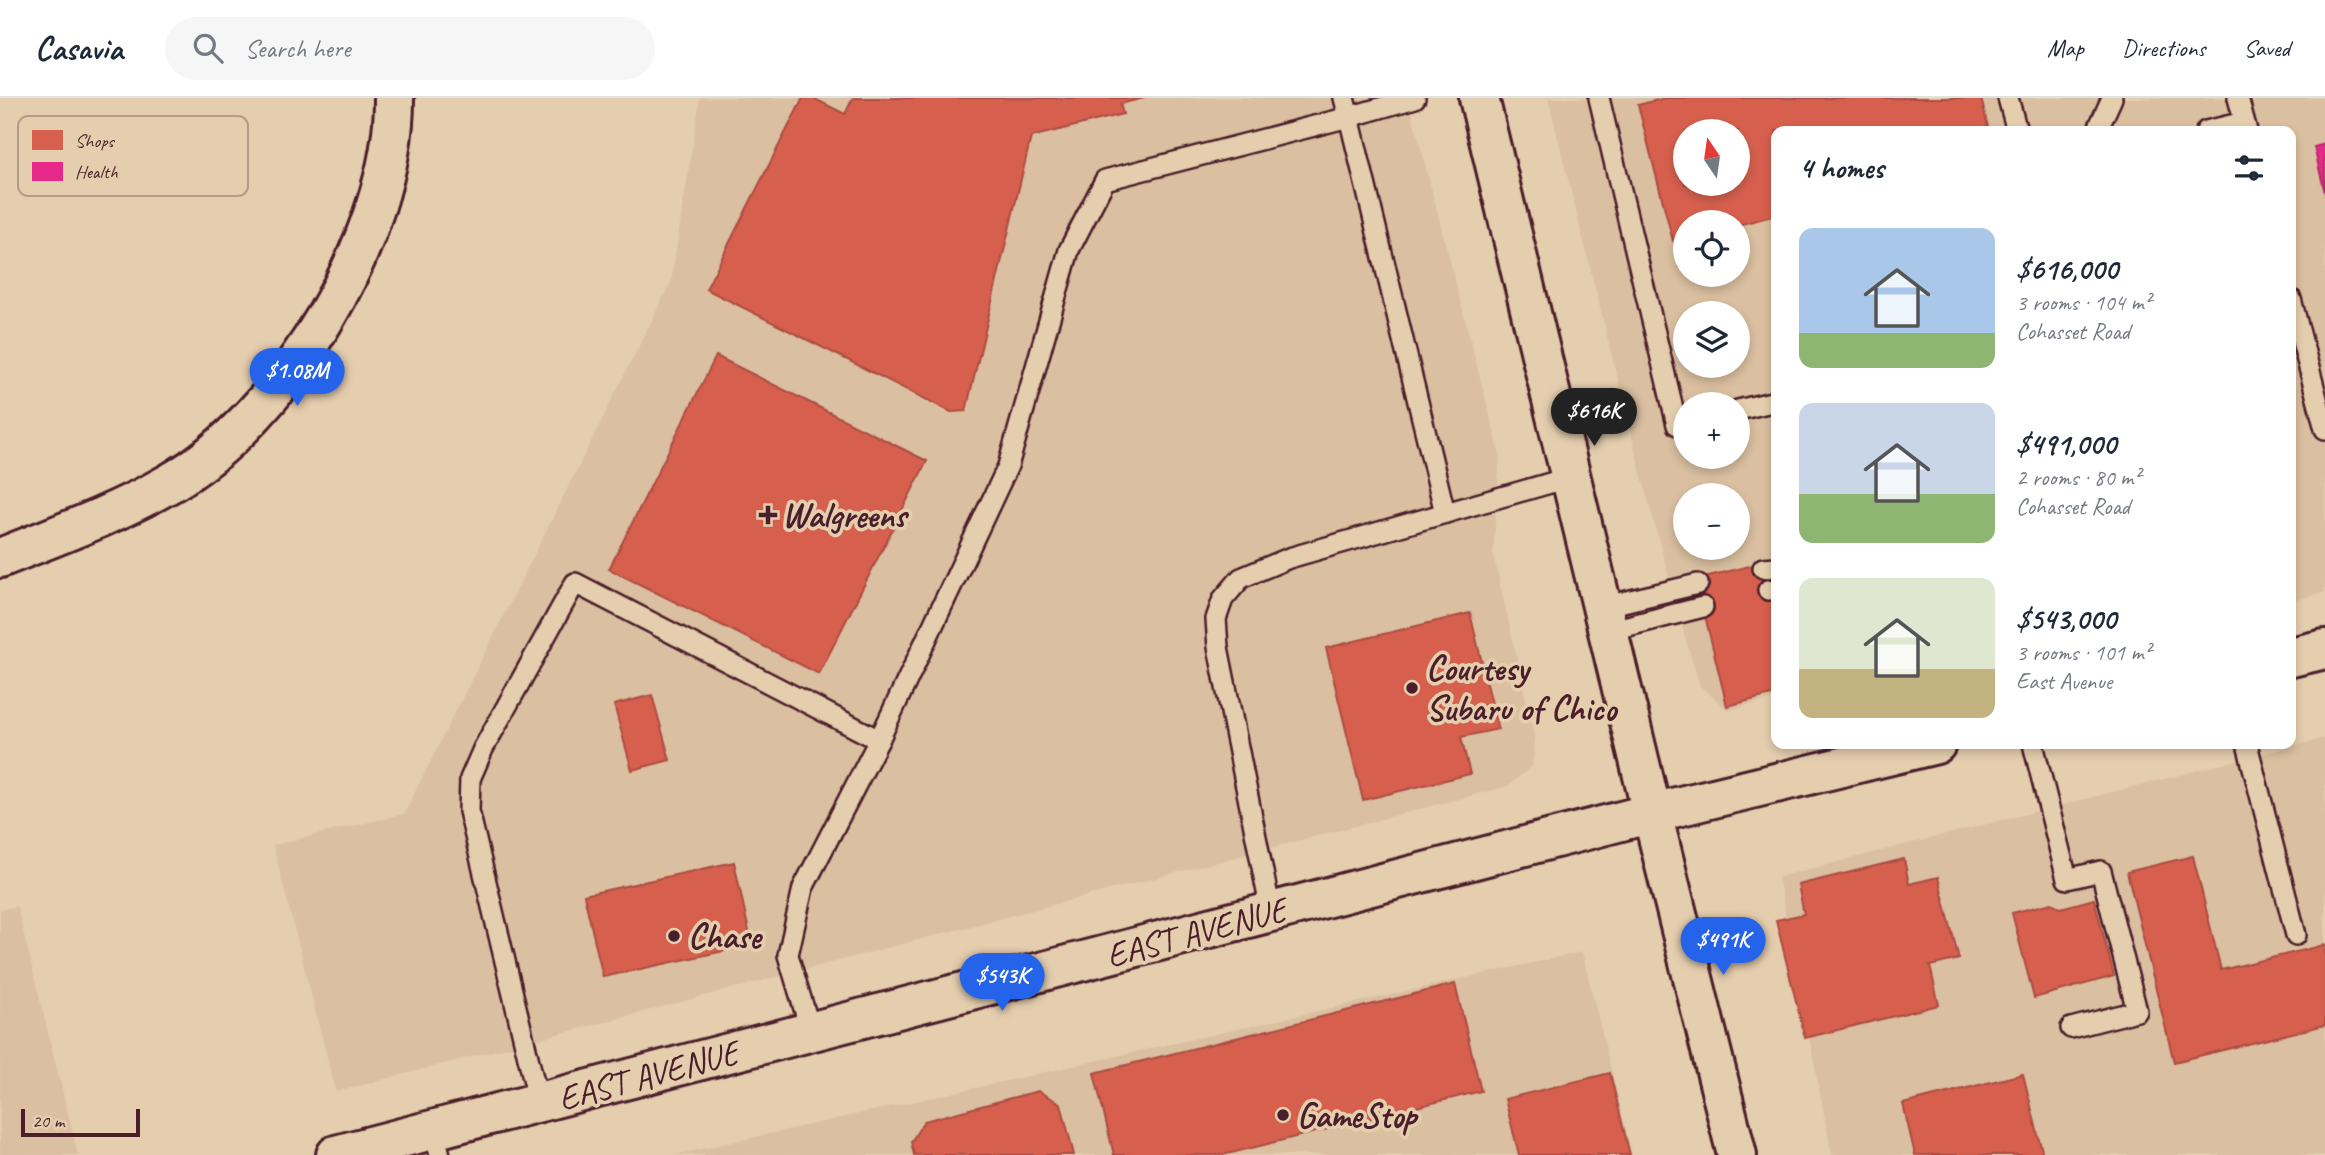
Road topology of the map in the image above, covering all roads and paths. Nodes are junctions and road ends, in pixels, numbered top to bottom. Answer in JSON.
{"nodes":[{"id":1,"x":394,"y":98,"type":"edge"},
{"id":2,"x":1415,"y":98,"type":"edge"},
{"id":3,"x":1479,"y":98,"type":"edge"},
{"id":4,"x":1599,"y":98,"type":"edge"},
{"id":5,"x":2008,"y":98,"type":"edge"},
{"id":6,"x":2112,"y":98,"type":"edge"},
{"id":7,"x":2238,"y":98,"type":"edge"},
{"id":8,"x":1347,"y":108,"type":"edge"},
{"id":9,"x":2016,"y":126,"type":"edge"},
{"id":10,"x":2099,"y":126,"type":"edge"},
{"id":11,"x":2245,"y":126,"type":"edge"},
{"id":12,"x":2296,"y":318,"type":"edge"},
{"id":13,"x":1771,"y":402,"type":"edge"},
{"id":14,"x":1750,"y":407,"type":"edge"},
{"id":15,"x":1673,"y":408,"type":"edge"},
{"id":16,"x":2325,"y":429,"type":"edge"},
{"id":17,"x":1571,"y":477,"type":"junction"},
{"id":18,"x":1445,"y":513,"type":"junction"},
{"id":19,"x":0,"y":558,"type":"edge"},
{"id":20,"x":1698,"y":584,"type":"dead end"},
{"id":21,"x":1703,"y":607,"type":"dead end"},
{"id":22,"x":1605,"y":619,"type":"junction"},
{"id":23,"x":2325,"y":649,"type":"edge"},
{"id":24,"x":2296,"y":656,"type":"edge"},
{"id":25,"x":879,"y":740,"type":"junction"},
{"id":26,"x":1915,"y":749,"type":"edge"},
{"id":27,"x":2034,"y":749,"type":"edge"},
{"id":28,"x":2248,"y":749,"type":"edge"},
{"id":29,"x":1652,"y":813,"type":"junction"},
{"id":30,"x":1271,"y":912,"type":"junction"},
{"id":31,"x":2295,"y":935,"type":"dead end"},
{"id":32,"x":2071,"y":1028,"type":"dead end"},
{"id":33,"x":811,"y":1032,"type":"junction"},
{"id":34,"x":539,"y":1103,"type":"junction"},
{"id":35,"x":437,"y":1143,"type":"edge"},
{"id":36,"x":336,"y":1155,"type":"edge"},
{"id":37,"x":1737,"y":1155,"type":"edge"}],
"edges":[{"from":1,"to":19,"type":"main road"},
{"from":2,"to":8,"type":"lane"},
{"from":3,"to":17,"type":"main road"},
{"from":4,"to":15,"type":"lane"},
{"from":5,"to":9,"type":"lane"},
{"from":6,"to":10,"type":"lane"},
{"from":7,"to":11,"type":"lane"},
{"from":8,"to":18,"type":"lane"},
{"from":8,"to":25,"type":"lane"},
{"from":12,"to":16,"type":"lane"},
{"from":13,"to":14,"type":"lane"},
{"from":17,"to":18,"type":"lane"},
{"from":17,"to":22,"type":"main road"},
{"from":18,"to":30,"type":"lane"},
{"from":20,"to":22,"type":"lane"},
{"from":21,"to":22,"type":"lane"},
{"from":22,"to":29,"type":"main road"},
{"from":23,"to":24,"type":"main road"},
{"from":25,"to":33,"type":"lane"},
{"from":25,"to":34,"type":"lane"},
{"from":26,"to":29,"type":"main road","name":"EAST AVENUE"},
{"from":27,"to":32,"type":"lane"},
{"from":28,"to":31,"type":"lane"},
{"from":29,"to":30,"type":"main road","name":"EAST AVENUE"},
{"from":29,"to":37,"type":"main road"},
{"from":30,"to":33,"type":"main road","name":"EAST AVENUE"},
{"from":33,"to":34,"type":"main road","name":"EAST AVENUE"},
{"from":34,"to":35,"type":"main road","name":"EAST AVENUE"},
{"from":35,"to":36,"type":"main road","name":"EAST AVENUE"}]}
